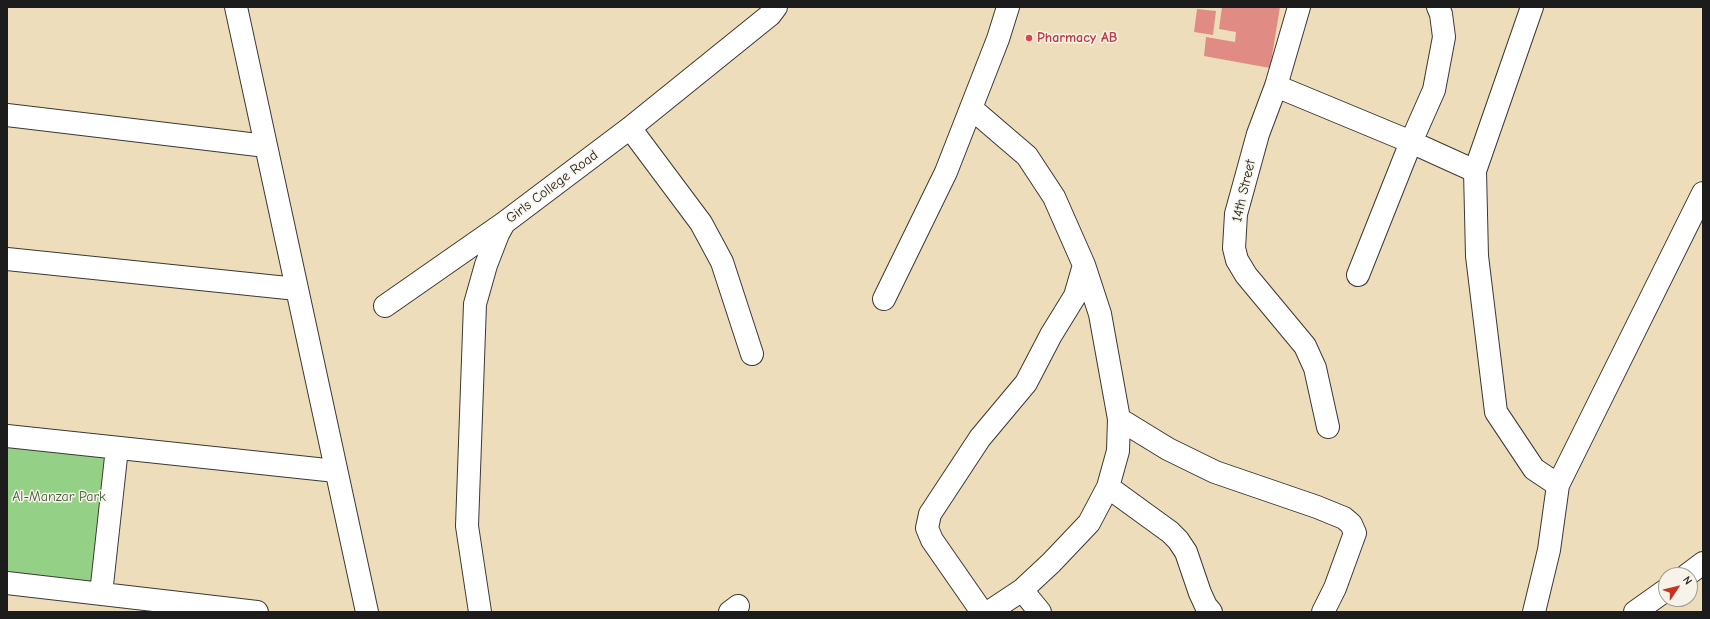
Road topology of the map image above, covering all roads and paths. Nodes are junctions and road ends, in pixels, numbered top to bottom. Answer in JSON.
{"nodes":[{"id":1,"x":236,"y":7,"type":"edge"},
{"id":2,"x":776,"y":7,"type":"edge"},
{"id":3,"x":1008,"y":7,"type":"edge"},
{"id":4,"x":1299,"y":7,"type":"edge"},
{"id":5,"x":1438,"y":7,"type":"edge"},
{"id":6,"x":1532,"y":7,"type":"edge"},
{"id":7,"x":1276,"y":86,"type":"junction"},
{"id":8,"x":971,"y":108,"type":"junction"},
{"id":9,"x":7,"y":115,"type":"edge"},
{"id":10,"x":630,"y":128,"type":"junction"},
{"id":11,"x":1411,"y":142,"type":"junction"},
{"id":12,"x":266,"y":146,"type":"junction"},
{"id":13,"x":1475,"y":170,"type":"junction"},
{"id":14,"x":1703,"y":193,"type":"edge"},
{"id":15,"x":504,"y":223,"type":"junction"},
{"id":16,"x":7,"y":259,"type":"edge"},
{"id":17,"x":1084,"y":265,"type":"junction"},
{"id":18,"x":1358,"y":275,"type":"dead end"},
{"id":19,"x":297,"y":289,"type":"junction"},
{"id":20,"x":884,"y":299,"type":"dead end"},
{"id":21,"x":385,"y":306,"type":"dead end"},
{"id":22,"x":752,"y":354,"type":"dead end"},
{"id":23,"x":1119,"y":418,"type":"junction"},
{"id":24,"x":1328,"y":427,"type":"dead end"},
{"id":25,"x":7,"y":436,"type":"edge"},
{"id":26,"x":117,"y":448,"type":"junction"},
{"id":27,"x":336,"y":471,"type":"junction"},
{"id":28,"x":1558,"y":485,"type":"junction"},
{"id":29,"x":1108,"y":487,"type":"junction"},
{"id":30,"x":7,"y":583,"type":"edge"},
{"id":31,"x":1022,"y":590,"type":"junction"},
{"id":32,"x":101,"y":594,"type":"junction"},
{"id":33,"x":1658,"y":596,"type":"edge"},
{"id":34,"x":257,"y":612,"type":"edge"},
{"id":35,"x":367,"y":612,"type":"edge"},
{"id":36,"x":480,"y":612,"type":"edge"},
{"id":37,"x":982,"y":612,"type":"edge"},
{"id":38,"x":989,"y":612,"type":"edge"},
{"id":39,"x":1040,"y":612,"type":"edge"},
{"id":40,"x":1211,"y":612,"type":"edge"},
{"id":41,"x":1323,"y":612,"type":"edge"},
{"id":42,"x":1534,"y":612,"type":"edge"},
{"id":43,"x":1635,"y":612,"type":"edge"}],
"edges":[{"from":1,"to":12,"type":"street"},
{"from":2,"to":10,"type":"street","name":"Girls College Road"},
{"from":3,"to":8,"type":"street"},
{"from":4,"to":7,"type":"street","name":"14th Street"},
{"from":5,"to":11,"type":"street"},
{"from":6,"to":13,"type":"street"},
{"from":7,"to":11,"type":"street"},
{"from":7,"to":24,"type":"street","name":"14th Street"},
{"from":8,"to":17,"type":"street"},
{"from":8,"to":20,"type":"street"},
{"from":9,"to":12,"type":"street"},
{"from":10,"to":15,"type":"street","name":"Girls College Road"},
{"from":10,"to":22,"type":"street"},
{"from":11,"to":13,"type":"street"},
{"from":11,"to":18,"type":"street"},
{"from":12,"to":19,"type":"street"},
{"from":13,"to":28,"type":"street"},
{"from":14,"to":28,"type":"street"},
{"from":15,"to":21,"type":"street"},
{"from":15,"to":36,"type":"street","name":"Girls College Road"},
{"from":16,"to":19,"type":"street"},
{"from":17,"to":23,"type":"street"},
{"from":17,"to":37,"type":"street"},
{"from":19,"to":27,"type":"street"},
{"from":23,"to":29,"type":"street"},
{"from":23,"to":41,"type":"street"},
{"from":25,"to":26,"type":"street"},
{"from":26,"to":27,"type":"street"},
{"from":26,"to":32,"type":"street"},
{"from":27,"to":35,"type":"street"},
{"from":28,"to":42,"type":"street"},
{"from":29,"to":31,"type":"street"},
{"from":29,"to":40,"type":"street"},
{"from":30,"to":32,"type":"street"},
{"from":31,"to":38,"type":"street"},
{"from":31,"to":39,"type":"street"},
{"from":32,"to":34,"type":"street"},
{"from":33,"to":43,"type":"street"}]}
